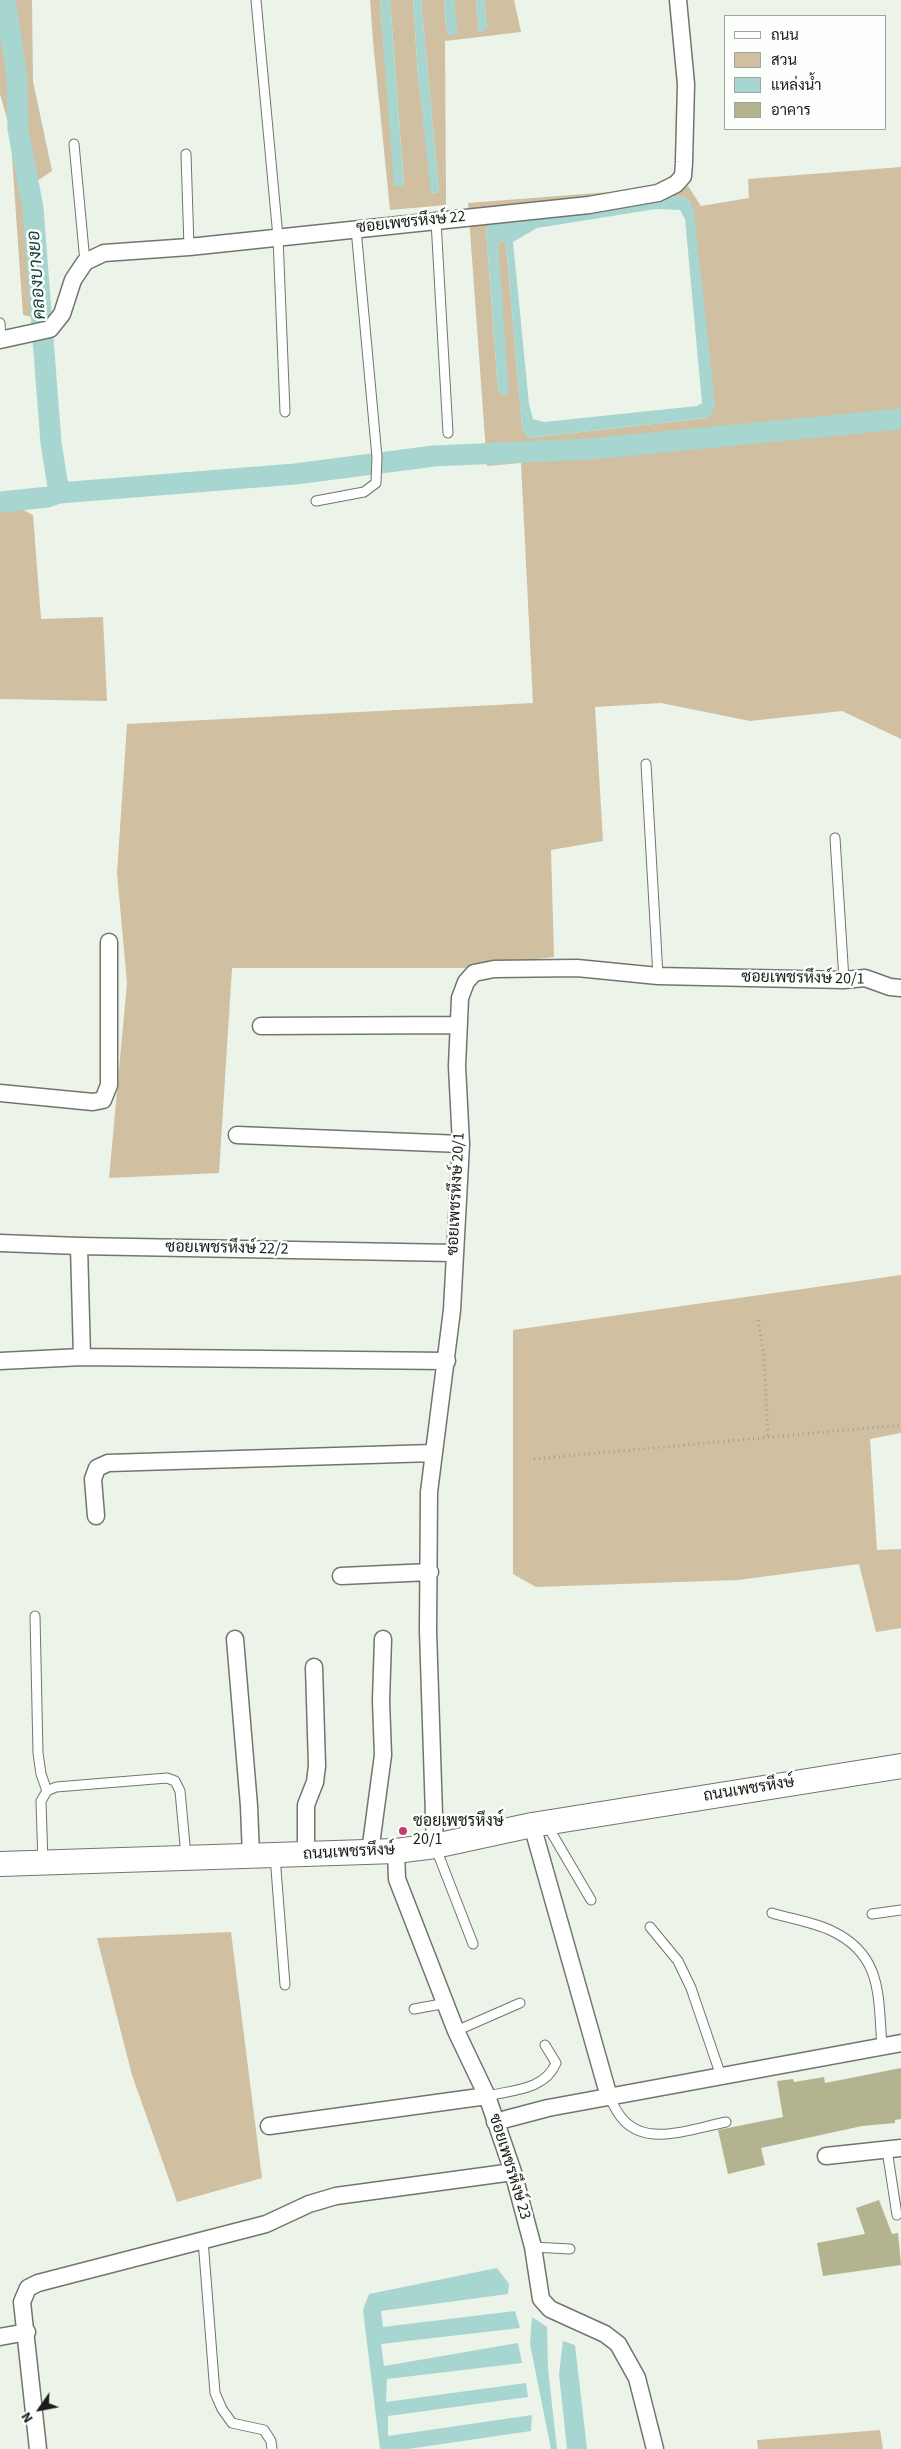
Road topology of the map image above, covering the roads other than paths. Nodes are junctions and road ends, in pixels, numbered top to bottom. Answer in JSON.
{"nodes":[{"id":1,"x":256,"y":0,"type":"edge"},
{"id":2,"x":678,"y":0,"type":"edge"},
{"id":3,"x":74,"y":144,"type":"dead end"},
{"id":4,"x":186,"y":154,"type":"dead end"},
{"id":5,"x":436,"y":220,"type":"junction"},
{"id":6,"x":356,"y":229,"type":"junction"},
{"id":7,"x":278,"y":237,"type":"junction"},
{"id":8,"x":189,"y":247,"type":"junction"},
{"id":9,"x":85,"y":262,"type":"junction"},
{"id":10,"x":0,"y":323,"type":"edge"},
{"id":11,"x":1,"y":340,"type":"edge"},
{"id":12,"x":284,"y":412,"type":"dead end"},
{"id":13,"x":448,"y":433,"type":"dead end"},
{"id":14,"x":316,"y":501,"type":"dead end"},
{"id":15,"x":646,"y":764,"type":"dead end"},
{"id":16,"x":835,"y":838,"type":"dead end"},
{"id":17,"x":109,"y":942,"type":"dead end"},
{"id":18,"x":658,"y":976,"type":"junction"},
{"id":19,"x":844,"y":980,"type":"junction"},
{"id":20,"x":901,"y":988,"type":"edge"},
{"id":21,"x":459,"y":1025,"type":"junction"},
{"id":22,"x":261,"y":1026,"type":"dead end"},
{"id":23,"x":0,"y":1093,"type":"edge"},
{"id":24,"x":237,"y":1135,"type":"dead end"},
{"id":25,"x":461,"y":1144,"type":"junction"},
{"id":26,"x":0,"y":1243,"type":"edge"},
{"id":27,"x":79,"y":1246,"type":"junction"},
{"id":28,"x":453,"y":1253,"type":"junction"},
{"id":29,"x":82,"y":1356,"type":"junction"},
{"id":30,"x":447,"y":1360,"type":"junction"},
{"id":31,"x":0,"y":1361,"type":"edge"},
{"id":32,"x":433,"y":1453,"type":"junction"},
{"id":33,"x":96,"y":1516,"type":"dead end"},
{"id":34,"x":430,"y":1572,"type":"junction"},
{"id":35,"x":341,"y":1576,"type":"dead end"},
{"id":36,"x":34,"y":1616,"type":"dead end"},
{"id":37,"x":235,"y":1639,"type":"dead end"},
{"id":38,"x":383,"y":1639,"type":"dead end"},
{"id":39,"x":314,"y":1667,"type":"dead end"},
{"id":40,"x":901,"y":1766,"type":"edge"},
{"id":41,"x":47,"y":1791,"type":"junction"},
{"id":42,"x":539,"y":1824,"type":"junction"},
{"id":43,"x":435,"y":1846,"type":"junction"},
{"id":44,"x":396,"y":1851,"type":"junction"},
{"id":45,"x":370,"y":1852,"type":"junction"},
{"id":46,"x":306,"y":1855,"type":"junction"},
{"id":47,"x":251,"y":1856,"type":"junction"},
{"id":48,"x":275,"y":1856,"type":"junction"},
{"id":49,"x":187,"y":1859,"type":"junction"},
{"id":50,"x":0,"y":1864,"type":"edge"},
{"id":51,"x":43,"y":1865,"type":"junction"},
{"id":52,"x":592,"y":1900,"type":"dead end"},
{"id":53,"x":901,"y":1910,"type":"edge"},
{"id":54,"x":772,"y":1913,"type":"dead end"},
{"id":55,"x":872,"y":1914,"type":"dead end"},
{"id":56,"x":650,"y":1927,"type":"dead end"},
{"id":57,"x":473,"y":1944,"type":"dead end"},
{"id":58,"x":285,"y":1985,"type":"dead end"},
{"id":59,"x":520,"y":2002,"type":"dead end"},
{"id":60,"x":447,"y":2003,"type":"junction"},
{"id":61,"x":414,"y":2009,"type":"dead end"},
{"id":62,"x":456,"y":2031,"type":"junction"},
{"id":63,"x":901,"y":2043,"type":"edge"},
{"id":64,"x":545,"y":2045,"type":"dead end"},
{"id":65,"x":882,"y":2046,"type":"junction"},
{"id":66,"x":721,"y":2076,"type":"junction"},
{"id":67,"x":487,"y":2096,"type":"junction"},
{"id":68,"x":609,"y":2096,"type":"junction"},
{"id":69,"x":495,"y":2122,"type":"junction"},
{"id":70,"x":726,"y":2122,"type":"dead end"},
{"id":71,"x":268,"y":2126,"type":"dead end"},
{"id":72,"x":894,"y":2149,"type":"edge"},
{"id":73,"x":826,"y":2156,"type":"dead end"},
{"id":74,"x":513,"y":2172,"type":"junction"},
{"id":75,"x":897,"y":2215,"type":"dead end"},
{"id":76,"x":203,"y":2240,"type":"junction"},
{"id":77,"x":533,"y":2247,"type":"junction"},
{"id":78,"x":570,"y":2249,"type":"dead end"},
{"id":79,"x":27,"y":2332,"type":"junction"},
{"id":80,"x":0,"y":2337,"type":"edge"},
{"id":81,"x":38,"y":2449,"type":"edge"},
{"id":82,"x":272,"y":2449,"type":"edge"},
{"id":83,"x":655,"y":2449,"type":"edge"}],
"edges":[{"from":1,"to":7,"type":"lane"},
{"from":2,"to":5,"type":"street","name":"ซอยเพชรหึงษ์ 22"},
{"from":3,"to":9,"type":"lane"},
{"from":4,"to":8,"type":"lane"},
{"from":5,"to":6,"type":"street","name":"ซอยเพชรหึงษ์ 22"},
{"from":5,"to":13,"type":"lane"},
{"from":6,"to":7,"type":"street","name":"ซอยเพชรหึงษ์ 22"},
{"from":6,"to":14,"type":"lane"},
{"from":7,"to":8,"type":"street","name":"ซอยเพชรหึงษ์ 22"},
{"from":7,"to":12,"type":"lane"},
{"from":8,"to":9,"type":"street","name":"ซอยเพชรหึงษ์ 22"},
{"from":9,"to":11,"type":"street"},
{"from":10,"to":11,"type":"lane"},
{"from":15,"to":18,"type":"lane"},
{"from":16,"to":19,"type":"lane"},
{"from":17,"to":23,"type":"street"},
{"from":18,"to":19,"type":"street","name":"ซอยเพชรหึงษ์ 20/1"},
{"from":18,"to":21,"type":"street","name":"ซอยเพชรหึงษ์ 20/1"},
{"from":19,"to":20,"type":"street","name":"ซอยเพชรหึงษ์ 20/1"},
{"from":21,"to":22,"type":"street"},
{"from":21,"to":25,"type":"street","name":"ซอยเพชรหึงษ์ 20/1"},
{"from":24,"to":25,"type":"street"},
{"from":25,"to":28,"type":"street","name":"ซอยเพชรหึงษ์ 20/1"},
{"from":26,"to":27,"type":"street","name":"ซอยเพชรหึงษ์ 22/2"},
{"from":27,"to":28,"type":"street","name":"ซอยเพชรหึงษ์ 22/2"},
{"from":27,"to":29,"type":"street"},
{"from":28,"to":30,"type":"street","name":"ซอยเพชรหึงษ์ 20/1"},
{"from":29,"to":30,"type":"street"},
{"from":29,"to":31,"type":"street"},
{"from":30,"to":32,"type":"street","name":"ซอยเพชรหึงษ์ 20/1"},
{"from":32,"to":33,"type":"street"},
{"from":32,"to":34,"type":"street","name":"ซอยเพชรหึงษ์ 20/1"},
{"from":34,"to":35,"type":"street"},
{"from":34,"to":43,"type":"street","name":"ซอยเพชรหึงษ์ 20/1"},
{"from":36,"to":41,"type":"lane"},
{"from":37,"to":47,"type":"street"},
{"from":38,"to":45,"type":"street"},
{"from":39,"to":46,"type":"street"},
{"from":40,"to":42,"type":"main road","name":"ถนนเพชรหึงษ์"},
{"from":41,"to":49,"type":"lane"},
{"from":41,"to":51,"type":"lane"},
{"from":42,"to":43,"type":"main road","name":"ถนนเพชรหึงษ์"},
{"from":42,"to":52,"type":"lane"},
{"from":42,"to":68,"type":"street"},
{"from":43,"to":44,"type":"main road","name":"ถนนเพชรหึงษ์"},
{"from":43,"to":57,"type":"lane"},
{"from":44,"to":45,"type":"main road","name":"ถนนเพชรหึงษ์"},
{"from":44,"to":60,"type":"street","name":"ซอยเพชรหึงษ์ 23"},
{"from":45,"to":46,"type":"main road","name":"ถนนเพชรหึงษ์"},
{"from":46,"to":48,"type":"main road","name":"ถนนเพชรหึงษ์"},
{"from":47,"to":48,"type":"main road","name":"ถนนเพชรหึงษ์"},
{"from":47,"to":49,"type":"main road","name":"ถนนเพชรหึงษ์"},
{"from":48,"to":58,"type":"lane"},
{"from":49,"to":51,"type":"main road","name":"ถนนเพชรหึงษ์"},
{"from":50,"to":51,"type":"main road","name":"ถนนเพชรหึงษ์"},
{"from":53,"to":55,"type":"lane"},
{"from":54,"to":65,"type":"lane"},
{"from":56,"to":66,"type":"lane"},
{"from":59,"to":62,"type":"lane"},
{"from":60,"to":61,"type":"lane"},
{"from":60,"to":62,"type":"street","name":"ซอยเพชรหึงษ์ 23"},
{"from":62,"to":67,"type":"street","name":"ซอยเพชรหึงษ์ 23"},
{"from":63,"to":65,"type":"street"},
{"from":64,"to":67,"type":"lane"},
{"from":65,"to":66,"type":"street"},
{"from":66,"to":68,"type":"street"},
{"from":67,"to":69,"type":"street","name":"ซอยเพชรหึงษ์ 23"},
{"from":67,"to":71,"type":"street"},
{"from":68,"to":69,"type":"street"},
{"from":68,"to":70,"type":"lane"},
{"from":69,"to":74,"type":"street","name":"ซอยเพชรหึงษ์ 23"},
{"from":72,"to":73,"type":"street"},
{"from":72,"to":75,"type":"lane"},
{"from":74,"to":76,"type":"street"},
{"from":74,"to":77,"type":"street","name":"ซอยเพชรหึงษ์ 23"},
{"from":76,"to":79,"type":"street"},
{"from":76,"to":82,"type":"lane"},
{"from":77,"to":78,"type":"lane"},
{"from":77,"to":83,"type":"street","name":"ซอยเพชรหึงษ์ 23"},
{"from":79,"to":80,"type":"street"},
{"from":79,"to":81,"type":"street"}]}
